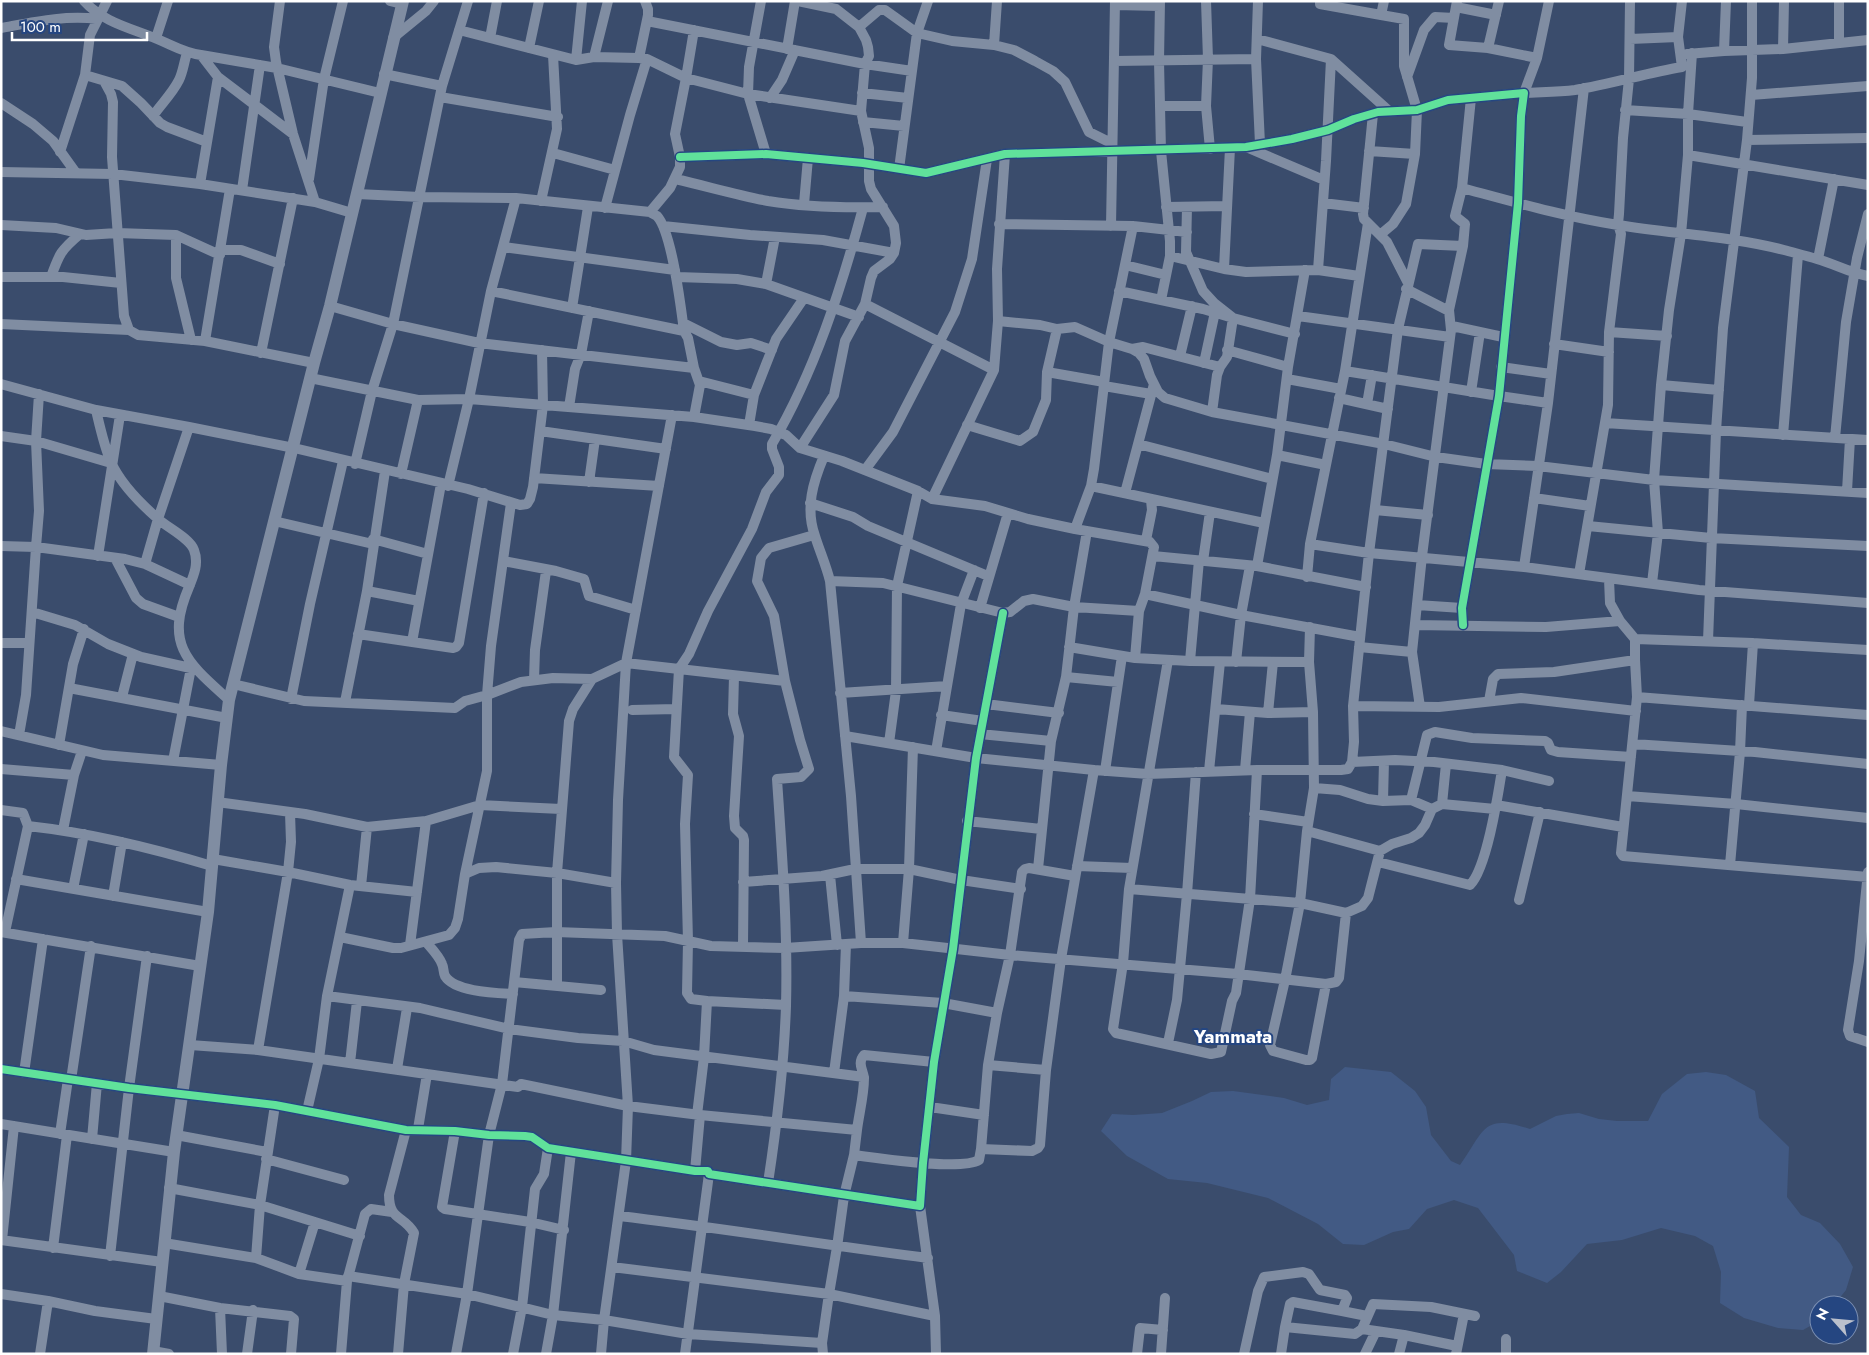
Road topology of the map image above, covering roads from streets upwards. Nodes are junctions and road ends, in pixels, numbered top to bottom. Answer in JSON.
{"nodes":[{"id":1,"x":84,"y":1,"type":"edge"},
{"id":2,"x":107,"y":1,"type":"edge"},
{"id":3,"x":168,"y":1,"type":"edge"},
{"id":4,"x":280,"y":1,"type":"edge"},
{"id":5,"x":343,"y":1,"type":"edge"},
{"id":6,"x":434,"y":1,"type":"edge"},
{"id":7,"x":468,"y":1,"type":"edge"},
{"id":8,"x":497,"y":1,"type":"edge"},
{"id":9,"x":540,"y":1,"type":"edge"},
{"id":10,"x":582,"y":1,"type":"edge"},
{"id":11,"x":608,"y":1,"type":"edge"},
{"id":12,"x":645,"y":1,"type":"edge"},
{"id":13,"x":761,"y":1,"type":"edge"},
{"id":14,"x":796,"y":1,"type":"edge"},
{"id":15,"x":928,"y":1,"type":"edge"},
{"id":16,"x":997,"y":1,"type":"edge"},
{"id":17,"x":1206,"y":1,"type":"edge"},
{"id":18,"x":1258,"y":1,"type":"edge"},
{"id":19,"x":1320,"y":1,"type":"edge"},
{"id":20,"x":1384,"y":1,"type":"edge"},
{"id":21,"x":1499,"y":1,"type":"edge"},
{"id":22,"x":1549,"y":1,"type":"edge"},
{"id":23,"x":1630,"y":1,"type":"edge"},
{"id":24,"x":1682,"y":1,"type":"edge"},
{"id":25,"x":1726,"y":1,"type":"edge"},
{"id":26,"x":1752,"y":1,"type":"edge"},
{"id":27,"x":1784,"y":1,"type":"edge"},
{"id":28,"x":1839,"y":1,"type":"edge"},
{"id":29,"x":398,"y":2,"type":"edge"},
{"id":30,"x":1115,"y":3,"type":"edge"},
{"id":31,"x":1160,"y":4,"type":"edge"},
{"id":32,"x":1456,"y":4,"type":"edge"},
{"id":33,"x":1381,"y":15,"type":"junction"},
{"id":34,"x":1496,"y":15,"type":"junction"},
{"id":35,"x":99,"y":16,"type":"junction"},
{"id":36,"x":1454,"y":18,"type":"junction"},
{"id":37,"x":648,"y":21,"type":"junction"},
{"id":38,"x":859,"y":27,"type":"junction"},
{"id":39,"x":1,"y":28,"type":"edge"},
{"id":40,"x":459,"y":30,"type":"junction"},
{"id":41,"x":694,"y":30,"type":"junction"},
{"id":42,"x":918,"y":33,"type":"junction"},
{"id":43,"x":1678,"y":37,"type":"junction"},
{"id":44,"x":156,"y":38,"type":"junction"},
{"id":45,"x":393,"y":38,"type":"junction"},
{"id":46,"x":490,"y":38,"type":"junction"},
{"id":47,"x":1256,"y":39,"type":"junction"},
{"id":48,"x":1630,"y":39,"type":"junction"},
{"id":49,"x":1868,"y":40,"type":"edge"},
{"id":50,"x":754,"y":43,"type":"junction"},
{"id":51,"x":1839,"y":43,"type":"junction"},
{"id":52,"x":994,"y":45,"type":"junction"},
{"id":53,"x":529,"y":48,"type":"junction"},
{"id":54,"x":1488,"y":48,"type":"junction"},
{"id":55,"x":791,"y":49,"type":"junction"},
{"id":56,"x":1783,"y":49,"type":"junction"},
{"id":57,"x":1724,"y":51,"type":"junction"},
{"id":58,"x":1751,"y":51,"type":"junction"},
{"id":59,"x":187,"y":53,"type":"junction"},
{"id":60,"x":1692,"y":54,"type":"junction"},
{"id":61,"x":201,"y":55,"type":"junction"},
{"id":62,"x":553,"y":55,"type":"junction"},
{"id":63,"x":1681,"y":56,"type":"junction"},
{"id":64,"x":594,"y":57,"type":"junction"},
{"id":65,"x":643,"y":58,"type":"junction"},
{"id":66,"x":1537,"y":58,"type":"junction"},
{"id":67,"x":1256,"y":59,"type":"junction"},
{"id":68,"x":1331,"y":59,"type":"junction"},
{"id":69,"x":576,"y":60,"type":"junction"},
{"id":70,"x":1208,"y":60,"type":"junction"},
{"id":71,"x":1114,"y":61,"type":"junction"},
{"id":72,"x":1159,"y":61,"type":"junction"},
{"id":73,"x":865,"y":64,"type":"junction"},
{"id":74,"x":260,"y":65,"type":"junction"},
{"id":75,"x":277,"y":68,"type":"junction"},
{"id":76,"x":912,"y":71,"type":"junction"},
{"id":77,"x":384,"y":74,"type":"junction"},
{"id":78,"x":85,"y":75,"type":"junction"},
{"id":79,"x":218,"y":77,"type":"junction"},
{"id":80,"x":686,"y":78,"type":"junction"},
{"id":81,"x":1407,"y":78,"type":"junction"},
{"id":82,"x":324,"y":79,"type":"junction"},
{"id":83,"x":1629,"y":79,"type":"junction"},
{"id":84,"x":104,"y":81,"type":"junction"},
{"id":85,"x":442,"y":86,"type":"junction"},
{"id":86,"x":1868,"y":86,"type":"edge"},
{"id":87,"x":1584,"y":88,"type":"junction"},
{"id":88,"x":380,"y":93,"type":"junction"},
{"id":89,"x":862,"y":93,"type":"junction"},
{"id":90,"x":1524,"y":93,"type":"junction"},
{"id":91,"x":748,"y":94,"type":"junction"},
{"id":92,"x":1751,"y":95,"type":"junction"},
{"id":93,"x":440,"y":97,"type":"junction"},
{"id":94,"x":770,"y":98,"type":"junction"},
{"id":95,"x":908,"y":98,"type":"junction"},
{"id":96,"x":1471,"y":98,"type":"junction"},
{"id":97,"x":1,"y":103,"type":"edge"},
{"id":98,"x":254,"y":105,"type":"junction"},
{"id":99,"x":1160,"y":106,"type":"junction"},
{"id":100,"x":1206,"y":106,"type":"junction"},
{"id":101,"x":1417,"y":110,"type":"junction"},
{"id":102,"x":1625,"y":110,"type":"junction"},
{"id":103,"x":1389,"y":111,"type":"junction"},
{"id":104,"x":1373,"y":114,"type":"junction"},
{"id":105,"x":1688,"y":114,"type":"junction"},
{"id":106,"x":153,"y":116,"type":"junction"},
{"id":107,"x":862,"y":116,"type":"junction"},
{"id":108,"x":558,"y":117,"type":"junction"},
{"id":109,"x":1747,"y":122,"type":"junction"},
{"id":110,"x":904,"y":126,"type":"junction"},
{"id":111,"x":1328,"y":130,"type":"junction"},
{"id":112,"x":293,"y":134,"type":"junction"},
{"id":113,"x":1868,"y":138,"type":"edge"},
{"id":114,"x":1747,"y":140,"type":"junction"},
{"id":115,"x":207,"y":142,"type":"junction"},
{"id":116,"x":1260,"y":144,"type":"junction"},
{"id":117,"x":1246,"y":147,"type":"junction"},
{"id":118,"x":1111,"y":148,"type":"junction"},
{"id":119,"x":1230,"y":148,"type":"junction"},
{"id":120,"x":1210,"y":149,"type":"junction"},
{"id":121,"x":1161,"y":150,"type":"junction"},
{"id":122,"x":60,"y":152,"type":"junction"},
{"id":123,"x":1369,"y":152,"type":"junction"},
{"id":124,"x":553,"y":153,"type":"junction"},
{"id":125,"x":766,"y":154,"type":"junction"},
{"id":126,"x":1005,"y":154,"type":"junction"},
{"id":127,"x":1415,"y":154,"type":"junction"},
{"id":128,"x":1688,"y":155,"type":"junction"},
{"id":129,"x":680,"y":157,"type":"junction"},
{"id":130,"x":808,"y":158,"type":"junction"},
{"id":131,"x":987,"y":159,"type":"junction"},
{"id":132,"x":869,"y":165,"type":"junction"},
{"id":133,"x":1744,"y":166,"type":"junction"},
{"id":134,"x":899,"y":169,"type":"junction"},
{"id":135,"x":616,"y":170,"type":"junction"},
{"id":136,"x":1,"y":172,"type":"edge"},
{"id":137,"x":76,"y":173,"type":"junction"},
{"id":138,"x":113,"y":174,"type":"junction"},
{"id":139,"x":675,"y":179,"type":"junction"},
{"id":140,"x":1834,"y":179,"type":"junction"},
{"id":141,"x":1324,"y":180,"type":"junction"},
{"id":142,"x":308,"y":183,"type":"junction"},
{"id":143,"x":200,"y":184,"type":"junction"},
{"id":144,"x":1868,"y":185,"type":"edge"},
{"id":145,"x":1462,"y":188,"type":"junction"},
{"id":146,"x":230,"y":189,"type":"junction"},
{"id":147,"x":242,"y":190,"type":"junction"},
{"id":148,"x":356,"y":194,"type":"junction"},
{"id":149,"x":420,"y":197,"type":"junction"},
{"id":150,"x":293,"y":198,"type":"junction"},
{"id":151,"x":516,"y":198,"type":"junction"},
{"id":152,"x":314,"y":202,"type":"junction"},
{"id":153,"x":541,"y":202,"type":"junction"},
{"id":154,"x":1323,"y":203,"type":"junction"},
{"id":155,"x":1518,"y":203,"type":"junction"},
{"id":156,"x":804,"y":204,"type":"junction"},
{"id":157,"x":1187,"y":206,"type":"junction"},
{"id":158,"x":1227,"y":206,"type":"junction"},
{"id":159,"x":588,"y":207,"type":"junction"},
{"id":160,"x":883,"y":207,"type":"junction"},
{"id":161,"x":1166,"y":207,"type":"junction"},
{"id":162,"x":605,"y":208,"type":"junction"},
{"id":163,"x":863,"y":208,"type":"junction"},
{"id":164,"x":1364,"y":208,"type":"junction"},
{"id":165,"x":650,"y":212,"type":"junction"},
{"id":166,"x":352,"y":213,"type":"junction"},
{"id":167,"x":1868,"y":214,"type":"edge"},
{"id":168,"x":1569,"y":215,"type":"junction"},
{"id":169,"x":1368,"y":223,"type":"junction"},
{"id":170,"x":999,"y":224,"type":"junction"},
{"id":171,"x":1,"y":225,"type":"edge"},
{"id":172,"x":1619,"y":225,"type":"junction"},
{"id":173,"x":663,"y":226,"type":"junction"},
{"id":174,"x":1110,"y":226,"type":"junction"},
{"id":175,"x":1134,"y":226,"type":"junction"},
{"id":176,"x":1168,"y":231,"type":"junction"},
{"id":177,"x":1186,"y":232,"type":"junction"},
{"id":178,"x":117,"y":233,"type":"junction"},
{"id":179,"x":80,"y":234,"type":"junction"},
{"id":180,"x":1381,"y":234,"type":"junction"},
{"id":181,"x":1681,"y":234,"type":"junction"},
{"id":182,"x":176,"y":235,"type":"junction"},
{"id":183,"x":775,"y":237,"type":"junction"},
{"id":184,"x":1734,"y":241,"type":"junction"},
{"id":185,"x":853,"y":246,"type":"junction"},
{"id":186,"x":1463,"y":246,"type":"junction"},
{"id":187,"x":504,"y":247,"type":"junction"},
{"id":188,"x":220,"y":252,"type":"junction"},
{"id":189,"x":894,"y":253,"type":"junction"},
{"id":190,"x":1798,"y":255,"type":"junction"},
{"id":191,"x":1170,"y":256,"type":"junction"},
{"id":192,"x":580,"y":258,"type":"junction"},
{"id":193,"x":1818,"y":259,"type":"junction"},
{"id":194,"x":1189,"y":261,"type":"junction"},
{"id":195,"x":280,"y":264,"type":"junction"},
{"id":196,"x":1125,"y":265,"type":"junction"},
{"id":197,"x":1224,"y":269,"type":"junction"},
{"id":198,"x":1305,"y":270,"type":"junction"},
{"id":199,"x":1318,"y":270,"type":"junction"},
{"id":200,"x":676,"y":273,"type":"junction"},
{"id":201,"x":1854,"y":274,"type":"junction"},
{"id":202,"x":1166,"y":275,"type":"junction"},
{"id":203,"x":1359,"y":276,"type":"junction"},
{"id":204,"x":1868,"y":276,"type":"edge"},
{"id":205,"x":1,"y":277,"type":"edge"},
{"id":206,"x":51,"y":277,"type":"junction"},
{"id":207,"x":121,"y":283,"type":"junction"},
{"id":208,"x":766,"y":284,"type":"junction"},
{"id":209,"x":1407,"y":286,"type":"junction"},
{"id":210,"x":491,"y":291,"type":"junction"},
{"id":211,"x":1119,"y":291,"type":"junction"},
{"id":212,"x":804,"y":298,"type":"junction"},
{"id":213,"x":1161,"y":300,"type":"junction"},
{"id":214,"x":865,"y":304,"type":"junction"},
{"id":215,"x":330,"y":306,"type":"junction"},
{"id":216,"x":1192,"y":306,"type":"junction"},
{"id":217,"x":572,"y":308,"type":"junction"},
{"id":218,"x":833,"y":308,"type":"junction"},
{"id":219,"x":1449,"y":310,"type":"junction"},
{"id":220,"x":589,"y":311,"type":"junction"},
{"id":221,"x":1215,"y":312,"type":"junction"},
{"id":222,"x":1298,"y":316,"type":"junction"},
{"id":223,"x":859,"y":317,"type":"junction"},
{"id":224,"x":1233,"y":318,"type":"junction"},
{"id":225,"x":998,"y":321,"type":"junction"},
{"id":226,"x":1351,"y":323,"type":"junction"},
{"id":227,"x":1,"y":324,"type":"edge"},
{"id":228,"x":393,"y":324,"type":"junction"},
{"id":229,"x":683,"y":327,"type":"junction"},
{"id":230,"x":1057,"y":329,"type":"junction"},
{"id":231,"x":129,"y":330,"type":"junction"},
{"id":232,"x":1398,"y":330,"type":"junction"},
{"id":233,"x":1451,"y":332,"type":"junction"},
{"id":234,"x":1480,"y":332,"type":"junction"},
{"id":235,"x":1610,"y":332,"type":"junction"},
{"id":236,"x":1295,"y":334,"type":"junction"},
{"id":237,"x":1666,"y":336,"type":"junction"},
{"id":238,"x":1503,"y":337,"type":"junction"},
{"id":239,"x":191,"y":340,"type":"junction"},
{"id":240,"x":205,"y":341,"type":"junction"},
{"id":241,"x":1109,"y":342,"type":"junction"},
{"id":242,"x":479,"y":343,"type":"junction"},
{"id":243,"x":940,"y":343,"type":"junction"},
{"id":244,"x":1554,"y":344,"type":"junction"},
{"id":245,"x":1132,"y":349,"type":"junction"},
{"id":246,"x":542,"y":350,"type":"junction"},
{"id":247,"x":772,"y":350,"type":"junction"},
{"id":248,"x":1227,"y":350,"type":"junction"},
{"id":249,"x":1609,"y":352,"type":"junction"},
{"id":250,"x":261,"y":353,"type":"junction"},
{"id":251,"x":581,"y":354,"type":"junction"},
{"id":252,"x":1180,"y":356,"type":"junction"},
{"id":253,"x":1204,"y":362,"type":"junction"},
{"id":254,"x":314,"y":364,"type":"junction"},
{"id":255,"x":1220,"y":367,"type":"junction"},
{"id":256,"x":1288,"y":367,"type":"junction"},
{"id":257,"x":1501,"y":367,"type":"junction"},
{"id":258,"x":694,"y":368,"type":"junction"},
{"id":259,"x":994,"y":370,"type":"junction"},
{"id":260,"x":1345,"y":370,"type":"junction"},
{"id":261,"x":1047,"y":372,"type":"junction"},
{"id":262,"x":1552,"y":374,"type":"junction"},
{"id":263,"x":1372,"y":375,"type":"junction"},
{"id":264,"x":310,"y":378,"type":"junction"},
{"id":265,"x":1392,"y":378,"type":"junction"},
{"id":266,"x":1287,"y":379,"type":"junction"},
{"id":267,"x":699,"y":381,"type":"junction"},
{"id":268,"x":1,"y":384,"type":"edge"},
{"id":269,"x":1104,"y":384,"type":"junction"},
{"id":270,"x":1661,"y":385,"type":"junction"},
{"id":271,"x":1445,"y":387,"type":"junction"},
{"id":272,"x":1152,"y":389,"type":"junction"},
{"id":273,"x":1719,"y":390,"type":"junction"},
{"id":274,"x":372,"y":391,"type":"junction"},
{"id":275,"x":1471,"y":392,"type":"junction"},
{"id":276,"x":39,"y":394,"type":"junction"},
{"id":277,"x":1340,"y":394,"type":"junction"},
{"id":278,"x":754,"y":395,"type":"junction"},
{"id":279,"x":1499,"y":396,"type":"junction"},
{"id":280,"x":469,"y":398,"type":"junction"},
{"id":281,"x":418,"y":400,"type":"junction"},
{"id":282,"x":1548,"y":403,"type":"junction"},
{"id":283,"x":1367,"y":404,"type":"junction"},
{"id":284,"x":543,"y":405,"type":"junction"},
{"id":285,"x":568,"y":407,"type":"junction"},
{"id":286,"x":1388,"y":409,"type":"junction"},
{"id":287,"x":96,"y":410,"type":"junction"},
{"id":288,"x":1212,"y":412,"type":"junction"},
{"id":289,"x":120,"y":415,"type":"junction"},
{"id":290,"x":672,"y":415,"type":"junction"},
{"id":291,"x":694,"y":417,"type":"junction"},
{"id":292,"x":1606,"y":423,"type":"junction"},
{"id":293,"x":749,"y":425,"type":"junction"},
{"id":294,"x":967,"y":425,"type":"junction"},
{"id":295,"x":1281,"y":425,"type":"junction"},
{"id":296,"x":189,"y":426,"type":"junction"},
{"id":297,"x":1658,"y":428,"type":"junction"},
{"id":298,"x":540,"y":431,"type":"junction"},
{"id":299,"x":779,"y":432,"type":"junction"},
{"id":300,"x":1716,"y":432,"type":"junction"},
{"id":301,"x":1332,"y":435,"type":"junction"},
{"id":302,"x":1783,"y":435,"type":"junction"},
{"id":303,"x":1,"y":436,"type":"edge"},
{"id":304,"x":1835,"y":438,"type":"junction"},
{"id":305,"x":595,"y":439,"type":"junction"},
{"id":306,"x":1850,"y":439,"type":"junction"},
{"id":307,"x":1868,"y":440,"type":"edge"},
{"id":308,"x":36,"y":441,"type":"junction"},
{"id":309,"x":1138,"y":444,"type":"junction"},
{"id":310,"x":1384,"y":444,"type":"junction"},
{"id":311,"x":294,"y":448,"type":"junction"},
{"id":312,"x":800,"y":448,"type":"junction"},
{"id":313,"x":666,"y":449,"type":"junction"},
{"id":314,"x":1277,"y":455,"type":"junction"},
{"id":315,"x":824,"y":456,"type":"junction"},
{"id":316,"x":1436,"y":457,"type":"junction"},
{"id":317,"x":343,"y":461,"type":"junction"},
{"id":318,"x":111,"y":463,"type":"junction"},
{"id":319,"x":355,"y":464,"type":"junction"},
{"id":320,"x":1486,"y":464,"type":"junction"},
{"id":321,"x":1326,"y":465,"type":"junction"},
{"id":322,"x":1538,"y":466,"type":"junction"},
{"id":323,"x":865,"y":470,"type":"junction"},
{"id":324,"x":385,"y":471,"type":"junction"},
{"id":325,"x":401,"y":474,"type":"junction"},
{"id":326,"x":1595,"y":474,"type":"junction"},
{"id":327,"x":534,"y":478,"type":"junction"},
{"id":328,"x":1272,"y":479,"type":"junction"},
{"id":329,"x":1654,"y":480,"type":"junction"},
{"id":330,"x":589,"y":482,"type":"junction"},
{"id":331,"x":444,"y":485,"type":"junction"},
{"id":332,"x":1714,"y":485,"type":"junction"},
{"id":333,"x":659,"y":486,"type":"junction"},
{"id":334,"x":1091,"y":486,"type":"junction"},
{"id":335,"x":918,"y":491,"type":"junction"},
{"id":336,"x":1847,"y":491,"type":"junction"},
{"id":337,"x":484,"y":493,"type":"junction"},
{"id":338,"x":1124,"y":493,"type":"junction"},
{"id":339,"x":1868,"y":493,"type":"edge"},
{"id":340,"x":1534,"y":498,"type":"junction"},
{"id":341,"x":932,"y":499,"type":"junction"},
{"id":342,"x":1151,"y":500,"type":"junction"},
{"id":343,"x":511,"y":503,"type":"junction"},
{"id":344,"x":810,"y":503,"type":"junction"},
{"id":345,"x":1590,"y":506,"type":"junction"},
{"id":346,"x":1375,"y":510,"type":"junction"},
{"id":347,"x":1210,"y":512,"type":"junction"},
{"id":348,"x":1008,"y":513,"type":"junction"},
{"id":349,"x":1428,"y":515,"type":"junction"},
{"id":350,"x":158,"y":519,"type":"junction"},
{"id":351,"x":274,"y":522,"type":"junction"},
{"id":352,"x":1264,"y":523,"type":"junction"},
{"id":353,"x":1588,"y":526,"type":"junction"},
{"id":354,"x":1075,"y":529,"type":"junction"},
{"id":355,"x":1087,"y":531,"type":"junction"},
{"id":356,"x":1658,"y":533,"type":"junction"},
{"id":357,"x":326,"y":534,"type":"junction"},
{"id":358,"x":814,"y":535,"type":"junction"},
{"id":359,"x":1712,"y":538,"type":"junction"},
{"id":360,"x":1146,"y":540,"type":"junction"},
{"id":361,"x":907,"y":541,"type":"junction"},
{"id":362,"x":373,"y":542,"type":"junction"},
{"id":363,"x":1310,"y":544,"type":"junction"},
{"id":364,"x":1,"y":546,"type":"edge"},
{"id":365,"x":1868,"y":546,"type":"edge"},
{"id":366,"x":36,"y":547,"type":"junction"},
{"id":367,"x":1369,"y":553,"type":"junction"},
{"id":368,"x":428,"y":554,"type":"junction"},
{"id":369,"x":98,"y":556,"type":"junction"},
{"id":370,"x":1153,"y":556,"type":"junction"},
{"id":371,"x":1422,"y":556,"type":"junction"},
{"id":372,"x":116,"y":558,"type":"junction"},
{"id":373,"x":503,"y":561,"type":"junction"},
{"id":374,"x":1201,"y":561,"type":"junction"},
{"id":375,"x":1471,"y":561,"type":"junction"},
{"id":376,"x":146,"y":564,"type":"junction"},
{"id":377,"x":1253,"y":566,"type":"junction"},
{"id":378,"x":1524,"y":566,"type":"junction"},
{"id":379,"x":546,"y":570,"type":"junction"},
{"id":380,"x":974,"y":570,"type":"junction"},
{"id":381,"x":1579,"y":574,"type":"junction"},
{"id":382,"x":988,"y":576,"type":"junction"},
{"id":383,"x":1306,"y":577,"type":"junction"},
{"id":384,"x":1609,"y":578,"type":"junction"},
{"id":385,"x":830,"y":581,"type":"junction"},
{"id":386,"x":1652,"y":583,"type":"junction"},
{"id":387,"x":190,"y":585,"type":"junction"},
{"id":388,"x":897,"y":586,"type":"junction"},
{"id":389,"x":1366,"y":587,"type":"junction"},
{"id":390,"x":1709,"y":590,"type":"junction"},
{"id":391,"x":367,"y":591,"type":"junction"},
{"id":392,"x":1145,"y":594,"type":"junction"},
{"id":393,"x":419,"y":601,"type":"junction"},
{"id":394,"x":1868,"y":602,"type":"edge"},
{"id":395,"x":961,"y":604,"type":"junction"},
{"id":396,"x":1195,"y":604,"type":"junction"},
{"id":397,"x":1417,"y":605,"type":"junction"},
{"id":398,"x":1074,"y":607,"type":"junction"},
{"id":399,"x":980,"y":608,"type":"junction"},
{"id":400,"x":1462,"y":608,"type":"junction"},
{"id":401,"x":636,"y":610,"type":"junction"},
{"id":402,"x":1139,"y":611,"type":"junction"},
{"id":403,"x":32,"y":612,"type":"junction"},
{"id":404,"x":1003,"y":613,"type":"junction"},
{"id":405,"x":1241,"y":614,"type":"junction"},
{"id":406,"x":179,"y":617,"type":"junction"},
{"id":407,"x":1620,"y":621,"type":"junction"},
{"id":408,"x":1414,"y":625,"type":"junction"},
{"id":409,"x":1463,"y":625,"type":"junction"},
{"id":410,"x":1310,"y":627,"type":"junction"},
{"id":411,"x":84,"y":629,"type":"junction"},
{"id":412,"x":358,"y":634,"type":"junction"},
{"id":413,"x":1636,"y":639,"type":"junction"},
{"id":414,"x":1708,"y":641,"type":"junction"},
{"id":415,"x":412,"y":642,"type":"junction"},
{"id":416,"x":1360,"y":642,"type":"junction"},
{"id":417,"x":1,"y":643,"type":"edge"},
{"id":418,"x":29,"y":643,"type":"junction"},
{"id":419,"x":1753,"y":643,"type":"junction"},
{"id":420,"x":1069,"y":647,"type":"junction"},
{"id":421,"x":1868,"y":650,"type":"edge"},
{"id":422,"x":1412,"y":652,"type":"junction"},
{"id":423,"x":133,"y":654,"type":"junction"},
{"id":424,"x":1122,"y":656,"type":"junction"},
{"id":425,"x":1135,"y":658,"type":"junction"},
{"id":426,"x":1168,"y":660,"type":"junction"},
{"id":427,"x":1634,"y":660,"type":"junction"},
{"id":428,"x":1190,"y":661,"type":"junction"},
{"id":429,"x":1220,"y":662,"type":"junction"},
{"id":430,"x":1236,"y":662,"type":"junction"},
{"id":431,"x":1273,"y":662,"type":"junction"},
{"id":432,"x":1309,"y":662,"type":"junction"},
{"id":433,"x":626,"y":664,"type":"junction"},
{"id":434,"x":193,"y":669,"type":"junction"},
{"id":435,"x":679,"y":669,"type":"junction"},
{"id":436,"x":734,"y":676,"type":"junction"},
{"id":437,"x":1066,"y":676,"type":"junction"},
{"id":438,"x":592,"y":679,"type":"junction"},
{"id":439,"x":534,"y":680,"type":"junction"},
{"id":440,"x":785,"y":681,"type":"junction"},
{"id":441,"x":1118,"y":682,"type":"junction"},
{"id":442,"x":233,"y":684,"type":"junction"},
{"id":443,"x":947,"y":686,"type":"junction"},
{"id":444,"x":69,"y":688,"type":"junction"},
{"id":445,"x":896,"y":690,"type":"junction"},
{"id":446,"x":840,"y":693,"type":"junction"},
{"id":447,"x":486,"y":695,"type":"junction"},
{"id":448,"x":122,"y":697,"type":"junction"},
{"id":449,"x":1637,"y":697,"type":"junction"},
{"id":450,"x":291,"y":698,"type":"junction"},
{"id":451,"x":229,"y":700,"type":"junction"},
{"id":452,"x":1489,"y":701,"type":"junction"},
{"id":453,"x":345,"y":702,"type":"junction"},
{"id":454,"x":986,"y":704,"type":"junction"},
{"id":455,"x":1746,"y":705,"type":"junction"},
{"id":456,"x":1353,"y":706,"type":"junction"},
{"id":457,"x":1420,"y":707,"type":"junction"},
{"id":458,"x":676,"y":709,"type":"junction"},
{"id":459,"x":1216,"y":709,"type":"junction"},
{"id":460,"x":184,"y":710,"type":"junction"},
{"id":461,"x":632,"y":710,"type":"dead end"},
{"id":462,"x":1636,"y":711,"type":"junction"},
{"id":463,"x":1250,"y":712,"type":"junction"},
{"id":464,"x":1313,"y":712,"type":"junction"},
{"id":465,"x":1058,"y":713,"type":"junction"},
{"id":466,"x":1268,"y":713,"type":"junction"},
{"id":467,"x":1868,"y":714,"type":"edge"},
{"id":468,"x":941,"y":715,"type":"junction"},
{"id":469,"x":227,"y":718,"type":"junction"},
{"id":470,"x":983,"y":721,"type":"junction"},
{"id":471,"x":1,"y":732,"type":"edge"},
{"id":472,"x":980,"y":734,"type":"junction"},
{"id":473,"x":19,"y":735,"type":"junction"},
{"id":474,"x":845,"y":736,"type":"junction"},
{"id":475,"x":1051,"y":741,"type":"junction"},
{"id":476,"x":889,"y":743,"type":"junction"},
{"id":477,"x":1633,"y":744,"type":"junction"},
{"id":478,"x":59,"y":745,"type":"junction"},
{"id":479,"x":913,"y":747,"type":"junction"},
{"id":480,"x":82,"y":751,"type":"junction"},
{"id":481,"x":936,"y":751,"type":"junction"},
{"id":482,"x":1740,"y":752,"type":"junction"},
{"id":483,"x":1631,"y":757,"type":"junction"},
{"id":484,"x":976,"y":758,"type":"junction"},
{"id":485,"x":173,"y":761,"type":"junction"},
{"id":486,"x":1384,"y":761,"type":"junction"},
{"id":487,"x":1422,"y":761,"type":"junction"},
{"id":488,"x":1352,"y":762,"type":"junction"},
{"id":489,"x":1446,"y":764,"type":"junction"},
{"id":490,"x":1868,"y":764,"type":"edge"},
{"id":491,"x":220,"y":765,"type":"junction"},
{"id":492,"x":1048,"y":765,"type":"junction"},
{"id":493,"x":1,"y":770,"type":"edge"},
{"id":494,"x":1094,"y":770,"type":"junction"},
{"id":495,"x":1245,"y":770,"type":"junction"},
{"id":496,"x":1257,"y":770,"type":"junction"},
{"id":497,"x":1313,"y":770,"type":"junction"},
{"id":498,"x":1502,"y":770,"type":"junction"},
{"id":499,"x":1105,"y":771,"type":"junction"},
{"id":500,"x":1210,"y":771,"type":"junction"},
{"id":501,"x":1196,"y":772,"type":"junction"},
{"id":502,"x":1148,"y":774,"type":"junction"},
{"id":503,"x":74,"y":775,"type":"junction"},
{"id":504,"x":1549,"y":781,"type":"dead end"},
{"id":505,"x":1314,"y":788,"type":"junction"},
{"id":506,"x":1627,"y":796,"type":"junction"},
{"id":507,"x":1411,"y":800,"type":"junction"},
{"id":508,"x":1382,"y":801,"type":"junction"},
{"id":509,"x":217,"y":802,"type":"junction"},
{"id":510,"x":1736,"y":804,"type":"junction"},
{"id":511,"x":480,"y":805,"type":"junction"},
{"id":512,"x":1437,"y":806,"type":"junction"},
{"id":513,"x":1496,"y":807,"type":"junction"},
{"id":514,"x":1,"y":810,"type":"edge"},
{"id":515,"x":561,"y":810,"type":"junction"},
{"id":516,"x":1540,"y":812,"type":"junction"},
{"id":517,"x":290,"y":813,"type":"junction"},
{"id":518,"x":1254,"y":814,"type":"junction"},
{"id":519,"x":1868,"y":818,"type":"edge"},
{"id":520,"x":426,"y":821,"type":"junction"},
{"id":521,"x":968,"y":821,"type":"junction"},
{"id":522,"x":28,"y":826,"type":"junction"},
{"id":523,"x":1307,"y":826,"type":"junction"},
{"id":524,"x":1623,"y":826,"type":"junction"},
{"id":525,"x":366,"y":827,"type":"junction"},
{"id":526,"x":63,"y":830,"type":"junction"},
{"id":527,"x":1041,"y":830,"type":"junction"},
{"id":528,"x":84,"y":834,"type":"junction"},
{"id":529,"x":122,"y":842,"type":"junction"},
{"id":530,"x":1380,"y":851,"type":"junction"},
{"id":531,"x":212,"y":862,"type":"junction"},
{"id":532,"x":1378,"y":862,"type":"junction"},
{"id":533,"x":1730,"y":865,"type":"junction"},
{"id":534,"x":909,"y":868,"type":"junction"},
{"id":535,"x":1132,"y":868,"type":"junction"},
{"id":536,"x":855,"y":869,"type":"junction"},
{"id":537,"x":1038,"y":869,"type":"junction"},
{"id":538,"x":1076,"y":871,"type":"junction"},
{"id":539,"x":1868,"y":871,"type":"edge"},
{"id":540,"x":288,"y":872,"type":"junction"},
{"id":541,"x":557,"y":873,"type":"junction"},
{"id":542,"x":465,"y":874,"type":"junction"},
{"id":543,"x":830,"y":875,"type":"junction"},
{"id":544,"x":1867,"y":877,"type":"edge"},
{"id":545,"x":16,"y":879,"type":"junction"},
{"id":546,"x":783,"y":880,"type":"junction"},
{"id":547,"x":960,"y":880,"type":"junction"},
{"id":548,"x":743,"y":882,"type":"junction"},
{"id":549,"x":616,"y":884,"type":"junction"},
{"id":550,"x":350,"y":885,"type":"junction"},
{"id":551,"x":361,"y":886,"type":"junction"},
{"id":552,"x":73,"y":889,"type":"junction"},
{"id":553,"x":1021,"y":889,"type":"junction"},
{"id":554,"x":1129,"y":889,"type":"junction"},
{"id":555,"x":417,"y":892,"type":"junction"},
{"id":556,"x":1187,"y":894,"type":"junction"},
{"id":557,"x":113,"y":896,"type":"junction"},
{"id":558,"x":1250,"y":899,"type":"junction"},
{"id":559,"x":1519,"y":900,"type":"dead end"},
{"id":560,"x":1300,"y":904,"type":"junction"},
{"id":561,"x":208,"y":912,"type":"junction"},
{"id":562,"x":1346,"y":913,"type":"junction"},
{"id":563,"x":3,"y":932,"type":"edge"},
{"id":564,"x":556,"y":932,"type":"junction"},
{"id":565,"x":617,"y":934,"type":"junction"},
{"id":566,"x":340,"y":937,"type":"junction"},
{"id":567,"x":42,"y":939,"type":"junction"},
{"id":568,"x":426,"y":942,"type":"junction"},
{"id":569,"x":688,"y":942,"type":"junction"},
{"id":570,"x":860,"y":943,"type":"junction"},
{"id":571,"x":903,"y":943,"type":"junction"},
{"id":572,"x":841,"y":944,"type":"junction"},
{"id":573,"x":410,"y":945,"type":"junction"},
{"id":574,"x":91,"y":946,"type":"junction"},
{"id":575,"x":743,"y":946,"type":"junction"},
{"id":576,"x":785,"y":948,"type":"junction"},
{"id":577,"x":953,"y":949,"type":"junction"},
{"id":578,"x":1010,"y":955,"type":"junction"},
{"id":579,"x":147,"y":956,"type":"junction"},
{"id":580,"x":1061,"y":959,"type":"junction"},
{"id":581,"x":1123,"y":964,"type":"junction"},
{"id":582,"x":200,"y":966,"type":"junction"},
{"id":583,"x":1179,"y":970,"type":"junction"},
{"id":584,"x":1238,"y":974,"type":"junction"},
{"id":585,"x":1285,"y":980,"type":"junction"},
{"id":586,"x":514,"y":982,"type":"junction"},
{"id":587,"x":1326,"y":984,"type":"junction"},
{"id":588,"x":557,"y":986,"type":"junction"},
{"id":589,"x":602,"y":990,"type":"dead end"},
{"id":590,"x":512,"y":994,"type":"junction"},
{"id":591,"x":327,"y":996,"type":"junction"},
{"id":592,"x":844,"y":996,"type":"junction"},
{"id":593,"x":357,"y":1001,"type":"junction"},
{"id":594,"x":707,"y":1001,"type":"junction"},
{"id":595,"x":943,"y":1003,"type":"junction"},
{"id":596,"x":786,"y":1005,"type":"junction"},
{"id":597,"x":406,"y":1008,"type":"junction"},
{"id":598,"x":997,"y":1013,"type":"junction"},
{"id":599,"x":509,"y":1029,"type":"junction"},
{"id":600,"x":623,"y":1041,"type":"junction"},
{"id":601,"x":1868,"y":1042,"type":"edge"},
{"id":602,"x":1168,"y":1044,"type":"junction"},
{"id":603,"x":190,"y":1045,"type":"junction"},
{"id":604,"x":258,"y":1050,"type":"junction"},
{"id":605,"x":704,"y":1057,"type":"junction"},
{"id":606,"x":319,"y":1059,"type":"junction"},
{"id":607,"x":934,"y":1062,"type":"junction"},
{"id":608,"x":350,"y":1063,"type":"junction"},
{"id":609,"x":988,"y":1065,"type":"junction"},
{"id":610,"x":782,"y":1067,"type":"junction"},
{"id":611,"x":1,"y":1069,"type":"edge"},
{"id":612,"x":396,"y":1069,"type":"junction"},
{"id":613,"x":1046,"y":1070,"type":"junction"},
{"id":614,"x":24,"y":1073,"type":"junction"},
{"id":615,"x":427,"y":1074,"type":"junction"},
{"id":616,"x":834,"y":1074,"type":"junction"},
{"id":617,"x":864,"y":1077,"type":"junction"},
{"id":618,"x":70,"y":1080,"type":"junction"},
{"id":619,"x":98,"y":1084,"type":"junction"},
{"id":620,"x":502,"y":1084,"type":"junction"},
{"id":621,"x":129,"y":1088,"type":"junction"},
{"id":622,"x":182,"y":1095,"type":"junction"},
{"id":623,"x":275,"y":1105,"type":"junction"},
{"id":624,"x":628,"y":1106,"type":"junction"},
{"id":625,"x":930,"y":1107,"type":"junction"},
{"id":626,"x":306,"y":1111,"type":"junction"},
{"id":627,"x":984,"y":1114,"type":"junction"},
{"id":628,"x":698,"y":1115,"type":"junction"},
{"id":629,"x":777,"y":1123,"type":"junction"},
{"id":630,"x":1,"y":1124,"type":"edge"},
{"id":631,"x":14,"y":1126,"type":"junction"},
{"id":632,"x":418,"y":1129,"type":"junction"},
{"id":633,"x":406,"y":1130,"type":"junction"},
{"id":634,"x":857,"y":1130,"type":"junction"},
{"id":635,"x":455,"y":1132,"type":"junction"},
{"id":636,"x":63,"y":1135,"type":"junction"},
{"id":637,"x":176,"y":1135,"type":"junction"},
{"id":638,"x":489,"y":1136,"type":"junction"},
{"id":639,"x":92,"y":1139,"type":"junction"},
{"id":640,"x":123,"y":1144,"type":"junction"},
{"id":641,"x":548,"y":1148,"type":"junction"},
{"id":642,"x":981,"y":1149,"type":"junction"},
{"id":643,"x":174,"y":1152,"type":"junction"},
{"id":644,"x":571,"y":1152,"type":"junction"},
{"id":645,"x":266,"y":1155,"type":"junction"},
{"id":646,"x":854,"y":1155,"type":"junction"},
{"id":647,"x":626,"y":1161,"type":"junction"},
{"id":648,"x":922,"y":1163,"type":"junction"},
{"id":649,"x":695,"y":1171,"type":"junction"},
{"id":650,"x":709,"y":1174,"type":"junction"},
{"id":651,"x":344,"y":1180,"type":"dead end"},
{"id":652,"x":768,"y":1182,"type":"junction"},
{"id":653,"x":169,"y":1188,"type":"junction"},
{"id":654,"x":844,"y":1196,"type":"junction"},
{"id":655,"x":260,"y":1205,"type":"junction"},
{"id":656,"x":920,"y":1206,"type":"junction"},
{"id":657,"x":392,"y":1212,"type":"junction"},
{"id":658,"x":478,"y":1215,"type":"junction"},
{"id":659,"x":619,"y":1216,"type":"junction"},
{"id":660,"x":315,"y":1222,"type":"junction"},
{"id":661,"x":530,"y":1222,"type":"junction"},
{"id":662,"x":702,"y":1226,"type":"junction"},
{"id":663,"x":564,"y":1230,"type":"junction"},
{"id":664,"x":360,"y":1236,"type":"junction"},
{"id":665,"x":1,"y":1240,"type":"edge"},
{"id":666,"x":164,"y":1243,"type":"junction"},
{"id":667,"x":838,"y":1247,"type":"junction"},
{"id":668,"x":52,"y":1248,"type":"junction"},
{"id":669,"x":110,"y":1256,"type":"junction"},
{"id":670,"x":256,"y":1258,"type":"junction"},
{"id":671,"x":928,"y":1258,"type":"junction"},
{"id":672,"x":162,"y":1262,"type":"junction"},
{"id":673,"x":612,"y":1267,"type":"junction"},
{"id":674,"x":299,"y":1274,"type":"junction"},
{"id":675,"x":695,"y":1278,"type":"junction"},
{"id":676,"x":348,"y":1279,"type":"junction"},
{"id":677,"x":404,"y":1284,"type":"junction"},
{"id":678,"x":1,"y":1294,"type":"edge"},
{"id":679,"x":467,"y":1294,"type":"junction"},
{"id":680,"x":828,"y":1294,"type":"junction"},
{"id":681,"x":159,"y":1296,"type":"junction"},
{"id":682,"x":1166,"y":1298,"type":"dead end"},
{"id":683,"x":48,"y":1301,"type":"junction"},
{"id":684,"x":522,"y":1307,"type":"junction"},
{"id":685,"x":220,"y":1308,"type":"junction"},
{"id":686,"x":253,"y":1310,"type":"junction"},
{"id":687,"x":1342,"y":1311,"type":"junction"},
{"id":688,"x":1464,"y":1314,"type":"junction"},
{"id":689,"x":553,"y":1315,"type":"junction"},
{"id":690,"x":935,"y":1316,"type":"junction"},
{"id":691,"x":1367,"y":1316,"type":"junction"},
{"id":692,"x":1475,"y":1316,"type":"dead end"},
{"id":693,"x":156,"y":1319,"type":"junction"},
{"id":694,"x":604,"y":1320,"type":"junction"},
{"id":695,"x":1285,"y":1327,"type":"junction"},
{"id":696,"x":1362,"y":1329,"type":"junction"},
{"id":697,"x":1163,"y":1330,"type":"junction"},
{"id":698,"x":1376,"y":1331,"type":"junction"},
{"id":699,"x":688,"y":1334,"type":"junction"},
{"id":700,"x":1404,"y":1335,"type":"junction"},
{"id":701,"x":1506,"y":1340,"type":"dead end"},
{"id":702,"x":822,"y":1349,"type":"edge"},
{"id":703,"x":1457,"y":1350,"type":"edge"},
{"id":704,"x":153,"y":1352,"type":"edge"},
{"id":705,"x":40,"y":1354,"type":"edge"},
{"id":706,"x":169,"y":1354,"type":"edge"},
{"id":707,"x":222,"y":1354,"type":"edge"},
{"id":708,"x":247,"y":1354,"type":"edge"},
{"id":709,"x":291,"y":1354,"type":"edge"},
{"id":710,"x":340,"y":1354,"type":"edge"},
{"id":711,"x":398,"y":1354,"type":"edge"},
{"id":712,"x":456,"y":1354,"type":"edge"},
{"id":713,"x":513,"y":1354,"type":"edge"},
{"id":714,"x":546,"y":1354,"type":"edge"},
{"id":715,"x":601,"y":1354,"type":"edge"},
{"id":716,"x":685,"y":1354,"type":"edge"},
{"id":717,"x":936,"y":1354,"type":"edge"},
{"id":718,"x":1136,"y":1354,"type":"edge"},
{"id":719,"x":1161,"y":1354,"type":"edge"},
{"id":720,"x":1244,"y":1354,"type":"edge"},
{"id":721,"x":1281,"y":1354,"type":"edge"},
{"id":722,"x":1365,"y":1354,"type":"edge"},
{"id":723,"x":1399,"y":1354,"type":"edge"},
{"id":724,"x":1506,"y":1354,"type":"edge"}],
"edges":[{"from":1,"to":35,"type":"street"},
{"from":2,"to":35,"type":"street"},
{"from":3,"to":44,"type":"street"},
{"from":4,"to":75,"type":"street"},
{"from":5,"to":82,"type":"street"},
{"from":6,"to":45,"type":"street"},
{"from":7,"to":40,"type":"street"},
{"from":8,"to":46,"type":"street"},
{"from":9,"to":53,"type":"street"},
{"from":10,"to":69,"type":"street"},
{"from":11,"to":64,"type":"street"},
{"from":12,"to":37,"type":"street"},
{"from":13,"to":50,"type":"street"},
{"from":14,"to":38,"type":"street"},
{"from":14,"to":55,"type":"street"},
{"from":15,"to":42,"type":"street"},
{"from":16,"to":52,"type":"street"},
{"from":17,"to":70,"type":"street"},
{"from":18,"to":47,"type":"street"},
{"from":19,"to":33,"type":"street"},
{"from":20,"to":33,"type":"street"},
{"from":21,"to":34,"type":"street"},
{"from":22,"to":66,"type":"street"},
{"from":23,"to":48,"type":"street"},
{"from":24,"to":43,"type":"street"},
{"from":25,"to":57,"type":"street"},
{"from":26,"to":58,"type":"street"},
{"from":27,"to":56,"type":"street"},
{"from":28,"to":51,"type":"street"},
{"from":29,"to":45,"type":"street"},
{"from":30,"to":31,"type":"street"},
{"from":30,"to":71,"type":"street"},
{"from":31,"to":72,"type":"street"},
{"from":32,"to":34,"type":"street"},
{"from":32,"to":36,"type":"street"},
{"from":33,"to":81,"type":"street"},
{"from":34,"to":54,"type":"street"},
{"from":35,"to":39,"type":"street"},
{"from":35,"to":44,"type":"street"},
{"from":35,"to":78,"type":"street"},
{"from":36,"to":54,"type":"street"},
{"from":36,"to":81,"type":"street"},
{"from":37,"to":41,"type":"street"},
{"from":37,"to":65,"type":"street"},
{"from":38,"to":42,"type":"street"},
{"from":38,"to":73,"type":"street"},
{"from":40,"to":46,"type":"street"},
{"from":40,"to":85,"type":"street"},
{"from":41,"to":50,"type":"street"},
{"from":41,"to":80,"type":"street"},
{"from":42,"to":52,"type":"street"},
{"from":42,"to":76,"type":"street"},
{"from":43,"to":48,"type":"street"},
{"from":43,"to":63,"type":"street"},
{"from":44,"to":59,"type":"street"},
{"from":45,"to":77,"type":"street"},
{"from":46,"to":53,"type":"street"},
{"from":47,"to":67,"type":"street"},
{"from":47,"to":68,"type":"street"},
{"from":48,"to":83,"type":"street"},
{"from":49,"to":51,"type":"street"},
{"from":50,"to":55,"type":"street"},
{"from":50,"to":91,"type":"street"},
{"from":51,"to":56,"type":"street"},
{"from":52,"to":118,"type":"street"},
{"from":53,"to":62,"type":"street"},
{"from":54,"to":66,"type":"street"},
{"from":55,"to":73,"type":"street"},
{"from":55,"to":94,"type":"street"},
{"from":56,"to":58,"type":"street"},
{"from":57,"to":58,"type":"street"},
{"from":57,"to":60,"type":"street"},
{"from":58,"to":92,"type":"street"},
{"from":59,"to":61,"type":"street"},
{"from":59,"to":106,"type":"street"},
{"from":60,"to":63,"type":"street"},
{"from":60,"to":105,"type":"street"},
{"from":61,"to":74,"type":"street"},
{"from":61,"to":79,"type":"street"},
{"from":62,"to":69,"type":"street"},
{"from":62,"to":108,"type":"street"},
{"from":63,"to":83,"type":"street"},
{"from":64,"to":65,"type":"street"},
{"from":64,"to":69,"type":"street"},
{"from":65,"to":80,"type":"street"},
{"from":65,"to":135,"type":"street"},
{"from":66,"to":90,"type":"street"},
{"from":67,"to":70,"type":"street"},
{"from":67,"to":116,"type":"street"},
{"from":68,"to":103,"type":"street"},
{"from":68,"to":111,"type":"street"},
{"from":70,"to":72,"type":"street"},
{"from":70,"to":100,"type":"street"},
{"from":71,"to":72,"type":"street"},
{"from":71,"to":118,"type":"street"},
{"from":72,"to":99,"type":"street"},
{"from":73,"to":76,"type":"street"},
{"from":73,"to":89,"type":"street"},
{"from":74,"to":75,"type":"street"},
{"from":74,"to":98,"type":"street"},
{"from":75,"to":82,"type":"street"},
{"from":75,"to":112,"type":"street"},
{"from":76,"to":95,"type":"street"},
{"from":77,"to":85,"type":"street"},
{"from":77,"to":88,"type":"street"},
{"from":78,"to":84,"type":"street"},
{"from":78,"to":122,"type":"street"},
{"from":79,"to":98,"type":"street"},
{"from":79,"to":115,"type":"street"},
{"from":80,"to":91,"type":"street"},
{"from":80,"to":129,"type":"street"},
{"from":81,"to":101,"type":"street"},
{"from":82,"to":88,"type":"street"},
{"from":82,"to":142,"type":"street"},
{"from":83,"to":87,"type":"street"},
{"from":83,"to":102,"type":"street"},
{"from":84,"to":106,"type":"street"},
{"from":84,"to":138,"type":"street"},
{"from":85,"to":93,"type":"street"},
{"from":86,"to":92,"type":"street"},
{"from":87,"to":90,"type":"street"},
{"from":87,"to":168,"type":"street"},
{"from":88,"to":148,"type":"street"},
{"from":89,"to":95,"type":"street"},
{"from":89,"to":107,"type":"street"},
{"from":90,"to":96,"type":"street"},
{"from":90,"to":155,"type":"street"},
{"from":91,"to":94,"type":"street"},
{"from":91,"to":125,"type":"street"},
{"from":92,"to":109,"type":"street"},
{"from":93,"to":108,"type":"street"},
{"from":93,"to":149,"type":"street"},
{"from":94,"to":107,"type":"street"},
{"from":95,"to":110,"type":"street"},
{"from":96,"to":101,"type":"street"},
{"from":96,"to":145,"type":"street"},
{"from":97,"to":122,"type":"street"},
{"from":98,"to":112,"type":"street"},
{"from":98,"to":147,"type":"street"},
{"from":99,"to":100,"type":"street"},
{"from":99,"to":121,"type":"street"},
{"from":100,"to":120,"type":"street"},
{"from":101,"to":103,"type":"street"},
{"from":101,"to":127,"type":"street"},
{"from":102,"to":105,"type":"street"},
{"from":102,"to":172,"type":"street"},
{"from":103,"to":104,"type":"street"},
{"from":104,"to":111,"type":"street"},
{"from":104,"to":123,"type":"street"},
{"from":105,"to":109,"type":"street"},
{"from":105,"to":128,"type":"street"},
{"from":106,"to":115,"type":"street"},
{"from":107,"to":110,"type":"street"},
{"from":107,"to":132,"type":"street"},
{"from":108,"to":124,"type":"street"},
{"from":109,"to":114,"type":"street"},
{"from":110,"to":134,"type":"street"},
{"from":111,"to":116,"type":"street"},
{"from":111,"to":141,"type":"street"},
{"from":112,"to":142,"type":"street"},
{"from":113,"to":114,"type":"street"},
{"from":114,"to":133,"type":"street"},
{"from":115,"to":143,"type":"street"},
{"from":116,"to":117,"type":"street"},
{"from":117,"to":119,"type":"street"},
{"from":117,"to":141,"type":"street"},
{"from":118,"to":121,"type":"street"},
{"from":118,"to":126,"type":"street"},
{"from":118,"to":174,"type":"street"},
{"from":119,"to":120,"type":"street"},
{"from":119,"to":158,"type":"street"},
{"from":120,"to":121,"type":"street"},
{"from":121,"to":161,"type":"street"},
{"from":122,"to":137,"type":"street"},
{"from":123,"to":127,"type":"street"},
{"from":123,"to":164,"type":"street"},
{"from":124,"to":135,"type":"street"},
{"from":124,"to":153,"type":"street"},
{"from":125,"to":129,"type":"street"},
{"from":125,"to":130,"type":"street"},
{"from":126,"to":131,"type":"street"},
{"from":126,"to":170,"type":"street"},
{"from":127,"to":180,"type":"street"},
{"from":128,"to":133,"type":"street"},
{"from":128,"to":181,"type":"street"},
{"from":129,"to":139,"type":"street"},
{"from":130,"to":132,"type":"street"},
{"from":130,"to":156,"type":"street"},
{"from":131,"to":134,"type":"street"},
{"from":131,"to":243,"type":"street"},
{"from":132,"to":134,"type":"street"},
{"from":132,"to":160,"type":"street"},
{"from":133,"to":140,"type":"street"},
{"from":133,"to":184,"type":"street"},
{"from":135,"to":162,"type":"street"},
{"from":136,"to":137,"type":"street"},
{"from":137,"to":138,"type":"street"},
{"from":138,"to":143,"type":"street"},
{"from":138,"to":178,"type":"street"},
{"from":139,"to":156,"type":"street"},
{"from":139,"to":165,"type":"street"},
{"from":140,"to":144,"type":"street"},
{"from":140,"to":193,"type":"street"},
{"from":141,"to":154,"type":"street"},
{"from":142,"to":152,"type":"street"},
{"from":143,"to":146,"type":"street"},
{"from":145,"to":155,"type":"street"},
{"from":145,"to":186,"type":"street"},
{"from":146,"to":147,"type":"street"},
{"from":146,"to":188,"type":"street"},
{"from":147,"to":150,"type":"street"},
{"from":148,"to":149,"type":"street"},
{"from":148,"to":166,"type":"street"},
{"from":149,"to":151,"type":"street"},
{"from":149,"to":228,"type":"street"},
{"from":150,"to":152,"type":"street"},
{"from":150,"to":195,"type":"street"},
{"from":151,"to":153,"type":"street"},
{"from":151,"to":187,"type":"street"},
{"from":152,"to":166,"type":"street"},
{"from":153,"to":159,"type":"street"},
{"from":154,"to":164,"type":"street"},
{"from":154,"to":199,"type":"street"},
{"from":155,"to":168,"type":"street"},
{"from":155,"to":238,"type":"street"},
{"from":156,"to":163,"type":"street"},
{"from":157,"to":158,"type":"street"},
{"from":157,"to":161,"type":"street"},
{"from":157,"to":177,"type":"street"},
{"from":158,"to":197,"type":"street"},
{"from":159,"to":162,"type":"street"},
{"from":159,"to":192,"type":"street"},
{"from":160,"to":163,"type":"street"},
{"from":160,"to":189,"type":"street"},
{"from":161,"to":176,"type":"street"},
{"from":162,"to":165,"type":"street"},
{"from":163,"to":185,"type":"street"},
{"from":164,"to":169,"type":"street"},
{"from":165,"to":173,"type":"street"},
{"from":166,"to":215,"type":"street"},
{"from":167,"to":201,"type":"street"},
{"from":168,"to":172,"type":"street"},
{"from":168,"to":244,"type":"street"},
{"from":169,"to":180,"type":"street"},
{"from":169,"to":203,"type":"street"},
{"from":170,"to":174,"type":"street"},
{"from":170,"to":225,"type":"street"},
{"from":171,"to":179,"type":"street"},
{"from":172,"to":181,"type":"street"},
{"from":172,"to":235,"type":"street"},
{"from":173,"to":183,"type":"street"},
{"from":173,"to":200,"type":"street"},
{"from":174,"to":175,"type":"street"},
{"from":175,"to":176,"type":"street"},
{"from":175,"to":196,"type":"street"},
{"from":176,"to":177,"type":"street"},
{"from":176,"to":191,"type":"street"},
{"from":177,"to":194,"type":"street"},
{"from":178,"to":179,"type":"street"},
{"from":178,"to":182,"type":"street"},
{"from":178,"to":207,"type":"street"},
{"from":179,"to":206,"type":"street"},
{"from":180,"to":209,"type":"street"},
{"from":181,"to":184,"type":"street"},
{"from":181,"to":237,"type":"street"},
{"from":182,"to":188,"type":"street"},
{"from":182,"to":239,"type":"street"},
{"from":183,"to":185,"type":"street"},
{"from":183,"to":208,"type":"street"},
{"from":184,"to":190,"type":"street"},
{"from":184,"to":273,"type":"street"},
{"from":185,"to":189,"type":"street"},
{"from":185,"to":218,"type":"street"},
{"from":186,"to":209,"type":"street"},
{"from":186,"to":219,"type":"street"},
{"from":187,"to":192,"type":"street"},
{"from":187,"to":210,"type":"street"},
{"from":188,"to":195,"type":"street"},
{"from":188,"to":240,"type":"street"},
{"from":189,"to":214,"type":"street"},
{"from":190,"to":193,"type":"street"},
{"from":190,"to":302,"type":"street"},
{"from":191,"to":194,"type":"street"},
{"from":191,"to":202,"type":"street"},
{"from":192,"to":200,"type":"street"},
{"from":192,"to":217,"type":"street"},
{"from":193,"to":201,"type":"street"},
{"from":194,"to":197,"type":"street"},
{"from":194,"to":224,"type":"street"},
{"from":195,"to":250,"type":"street"},
{"from":196,"to":202,"type":"street"},
{"from":196,"to":211,"type":"street"},
{"from":197,"to":198,"type":"street"},
{"from":198,"to":199,"type":"street"},
{"from":198,"to":222,"type":"street"},
{"from":199,"to":203,"type":"street"},
{"from":200,"to":208,"type":"street"},
{"from":200,"to":229,"type":"street"},
{"from":201,"to":204,"type":"street"},
{"from":201,"to":304,"type":"street"},
{"from":202,"to":213,"type":"street"},
{"from":203,"to":226,"type":"street"},
{"from":205,"to":206,"type":"street"},
{"from":206,"to":207,"type":"street"},
{"from":207,"to":231,"type":"street"},
{"from":208,"to":212,"type":"street"},
{"from":209,"to":219,"type":"street"},
{"from":209,"to":232,"type":"street"},
{"from":210,"to":217,"type":"street"},
{"from":210,"to":242,"type":"street"},
{"from":211,"to":213,"type":"street"},
{"from":211,"to":241,"type":"street"},
{"from":212,"to":218,"type":"street"},
{"from":212,"to":247,"type":"street"},
{"from":213,"to":216,"type":"street"},
{"from":214,"to":223,"type":"street"},
{"from":214,"to":243,"type":"street"},
{"from":215,"to":228,"type":"street"},
{"from":215,"to":254,"type":"street"},
{"from":216,"to":221,"type":"street"},
{"from":216,"to":252,"type":"street"},
{"from":217,"to":220,"type":"street"},
{"from":218,"to":223,"type":"street"},
{"from":218,"to":299,"type":"street"},
{"from":219,"to":233,"type":"street"},
{"from":220,"to":229,"type":"street"},
{"from":220,"to":251,"type":"street"},
{"from":221,"to":224,"type":"street"},
{"from":221,"to":253,"type":"street"},
{"from":222,"to":226,"type":"street"},
{"from":222,"to":236,"type":"street"},
{"from":223,"to":312,"type":"street"},
{"from":224,"to":236,"type":"street"},
{"from":224,"to":248,"type":"street"},
{"from":225,"to":230,"type":"street"},
{"from":225,"to":259,"type":"street"},
{"from":226,"to":232,"type":"street"},
{"from":226,"to":260,"type":"street"},
{"from":227,"to":231,"type":"street"},
{"from":228,"to":242,"type":"street"},
{"from":228,"to":274,"type":"street"},
{"from":229,"to":247,"type":"street"},
{"from":229,"to":258,"type":"street"},
{"from":230,"to":241,"type":"street"},
{"from":230,"to":261,"type":"street"},
{"from":231,"to":239,"type":"street"},
{"from":232,"to":233,"type":"street"},
{"from":232,"to":265,"type":"street"},
{"from":233,"to":234,"type":"street"},
{"from":233,"to":271,"type":"street"},
{"from":234,"to":238,"type":"street"},
{"from":234,"to":275,"type":"street"},
{"from":235,"to":237,"type":"street"},
{"from":235,"to":249,"type":"street"},
{"from":236,"to":256,"type":"street"},
{"from":237,"to":270,"type":"street"},
{"from":238,"to":257,"type":"street"},
{"from":239,"to":240,"type":"street"},
{"from":240,"to":250,"type":"street"},
{"from":241,"to":245,"type":"street"},
{"from":241,"to":269,"type":"street"},
{"from":242,"to":246,"type":"street"},
{"from":242,"to":280,"type":"street"},
{"from":243,"to":259,"type":"street"},
{"from":243,"to":323,"type":"street"},
{"from":244,"to":249,"type":"street"},
{"from":244,"to":262,"type":"street"},
{"from":245,"to":252,"type":"street"},
{"from":245,"to":272,"type":"street"},
{"from":246,"to":251,"type":"street"},
{"from":246,"to":284,"type":"street"},
{"from":247,"to":278,"type":"street"},
{"from":248,"to":255,"type":"street"},
{"from":248,"to":256,"type":"street"},
{"from":249,"to":292,"type":"street"},
{"from":250,"to":254,"type":"street"},
{"from":251,"to":258,"type":"street"},
{"from":251,"to":285,"type":"street"},
{"from":252,"to":253,"type":"street"},
{"from":253,"to":255,"type":"street"},
{"from":254,"to":264,"type":"street"},
{"from":255,"to":288,"type":"street"},
{"from":256,"to":266,"type":"street"},
{"from":257,"to":262,"type":"street"},
{"from":257,"to":279,"type":"street"},
{"from":258,"to":267,"type":"street"},
{"from":259,"to":294,"type":"street"},
{"from":260,"to":263,"type":"street"},
{"from":260,"to":277,"type":"street"},
{"from":261,"to":269,"type":"street"},
{"from":261,"to":294,"type":"street"},
{"from":262,"to":282,"type":"street"},
{"from":263,"to":265,"type":"street"},
{"from":263,"to":283,"type":"street"},
{"from":264,"to":274,"type":"street"},
{"from":264,"to":311,"type":"street"},
{"from":265,"to":271,"type":"street"},
{"from":265,"to":286,"type":"street"},
{"from":266,"to":277,"type":"street"},
{"from":266,"to":295,"type":"street"},
{"from":267,"to":278,"type":"street"},
{"from":267,"to":291,"type":"street"},
{"from":268,"to":276,"type":"street"},
{"from":269,"to":272,"type":"street"},
{"from":269,"to":334,"type":"street"},
{"from":270,"to":273,"type":"street"},
{"from":270,"to":297,"type":"street"},
{"from":271,"to":275,"type":"street"},
{"from":271,"to":316,"type":"street"},
{"from":272,"to":288,"type":"street"},
{"from":272,"to":309,"type":"street"},
{"from":273,"to":300,"type":"street"},
{"from":274,"to":281,"type":"street"},
{"from":274,"to":319,"type":"street"},
{"from":275,"to":279,"type":"street"},
{"from":276,"to":287,"type":"street"},
{"from":276,"to":308,"type":"street"},
{"from":277,"to":283,"type":"street"},
{"from":277,"to":301,"type":"street"},
{"from":278,"to":293,"type":"street"},
{"from":279,"to":282,"type":"street"},
{"from":279,"to":320,"type":"street"},
{"from":280,"to":281,"type":"street"},
{"from":280,"to":284,"type":"street"},
{"from":280,"to":331,"type":"street"},
{"from":281,"to":325,"type":"street"},
{"from":282,"to":322,"type":"street"},
{"from":283,"to":286,"type":"street"},
{"from":284,"to":285,"type":"street"},
{"from":284,"to":298,"type":"street"},
{"from":285,"to":290,"type":"street"},
{"from":286,"to":310,"type":"street"},
{"from":287,"to":289,"type":"street"},
{"from":287,"to":318,"type":"street"},
{"from":288,"to":295,"type":"street"},
{"from":289,"to":296,"type":"street"},
{"from":289,"to":318,"type":"street"},
{"from":290,"to":291,"type":"street"},
{"from":290,"to":313,"type":"street"},
{"from":291,"to":293,"type":"street"},
{"from":292,"to":297,"type":"street"},
{"from":292,"to":326,"type":"street"},
{"from":293,"to":299,"type":"street"},
{"from":294,"to":341,"type":"street"},
{"from":295,"to":301,"type":"street"},
{"from":295,"to":314,"type":"street"},
{"from":296,"to":311,"type":"street"},
{"from":296,"to":350,"type":"street"},
{"from":297,"to":300,"type":"street"},
{"from":297,"to":329,"type":"street"},
{"from":298,"to":305,"type":"street"},
{"from":298,"to":327,"type":"street"},
{"from":299,"to":312,"type":"street"},
{"from":299,"to":435,"type":"street"},
{"from":300,"to":302,"type":"street"},
{"from":300,"to":332,"type":"street"},
{"from":301,"to":310,"type":"street"},
{"from":301,"to":321,"type":"street"},
{"from":302,"to":304,"type":"street"},
{"from":303,"to":308,"type":"street"},
{"from":304,"to":306,"type":"street"},
{"from":305,"to":313,"type":"street"},
{"from":305,"to":330,"type":"street"},
{"from":306,"to":307,"type":"street"},
{"from":306,"to":336,"type":"street"},
{"from":308,"to":318,"type":"street"},
{"from":308,"to":366,"type":"street"},
{"from":309,"to":328,"type":"street"},
{"from":309,"to":338,"type":"street"},
{"from":310,"to":316,"type":"street"},
{"from":310,"to":346,"type":"street"},
{"from":311,"to":317,"type":"street"},
{"from":311,"to":351,"type":"street"},
{"from":312,"to":315,"type":"street"},
{"from":313,"to":333,"type":"street"},
{"from":314,"to":321,"type":"street"},
{"from":314,"to":328,"type":"street"},
{"from":315,"to":323,"type":"street"},
{"from":315,"to":344,"type":"street"},
{"from":316,"to":320,"type":"street"},
{"from":316,"to":349,"type":"street"},
{"from":317,"to":319,"type":"street"},
{"from":317,"to":357,"type":"street"},
{"from":318,"to":350,"type":"street"},
{"from":318,"to":369,"type":"street"},
{"from":319,"to":324,"type":"street"},
{"from":320,"to":322,"type":"street"},
{"from":320,"to":375,"type":"street"},
{"from":321,"to":363,"type":"street"},
{"from":322,"to":326,"type":"street"},
{"from":322,"to":340,"type":"street"},
{"from":323,"to":335,"type":"street"},
{"from":324,"to":325,"type":"street"},
{"from":324,"to":362,"type":"street"},
{"from":325,"to":331,"type":"street"},
{"from":326,"to":329,"type":"street"},
{"from":326,"to":345,"type":"street"},
{"from":327,"to":330,"type":"street"},
{"from":327,"to":343,"type":"street"},
{"from":328,"to":352,"type":"street"},
{"from":329,"to":332,"type":"street"},
{"from":329,"to":356,"type":"street"},
{"from":330,"to":333,"type":"street"},
{"from":331,"to":337,"type":"street"},
{"from":331,"to":368,"type":"street"},
{"from":332,"to":336,"type":"street"},
{"from":332,"to":359,"type":"street"},
{"from":333,"to":401,"type":"street"},
{"from":334,"to":338,"type":"street"},
{"from":334,"to":354,"type":"street"},
{"from":335,"to":341,"type":"street"},
{"from":335,"to":361,"type":"street"},
{"from":336,"to":339,"type":"street"},
{"from":337,"to":343,"type":"street"},
{"from":337,"to":415,"type":"street"},
{"from":338,"to":342,"type":"street"},
{"from":340,"to":345,"type":"street"},
{"from":340,"to":378,"type":"street"},
{"from":341,"to":348,"type":"street"},
{"from":342,"to":347,"type":"street"},
{"from":342,"to":360,"type":"street"},
{"from":343,"to":373,"type":"street"},
{"from":344,"to":358,"type":"street"},
{"from":344,"to":361,"type":"street"},
{"from":345,"to":353,"type":"street"},
{"from":346,"to":349,"type":"street"},
{"from":346,"to":367,"type":"street"},
{"from":347,"to":352,"type":"street"},
{"from":347,"to":374,"type":"street"},
{"from":348,"to":354,"type":"street"},
{"from":348,"to":382,"type":"street"},
{"from":349,"to":371,"type":"street"},
{"from":350,"to":376,"type":"street"},
{"from":350,"to":387,"type":"street"},
{"from":351,"to":357,"type":"street"},
{"from":351,"to":442,"type":"street"},
{"from":352,"to":377,"type":"street"},
{"from":353,"to":356,"type":"street"},
{"from":353,"to":381,"type":"street"},
{"from":354,"to":355,"type":"street"},
{"from":355,"to":360,"type":"street"},
{"from":355,"to":398,"type":"street"},
{"from":356,"to":359,"type":"street"},
{"from":356,"to":386,"type":"street"},
{"from":357,"to":362,"type":"street"},
{"from":357,"to":450,"type":"street"},
{"from":358,"to":385,"type":"street"},
{"from":358,"to":440,"type":"street"},
{"from":359,"to":365,"type":"street"},
{"from":359,"to":390,"type":"street"},
{"from":360,"to":370,"type":"street"},
{"from":361,"to":380,"type":"street"},
{"from":361,"to":388,"type":"street"},
{"from":362,"to":368,"type":"street"},
{"from":362,"to":391,"type":"street"},
{"from":363,"to":367,"type":"street"},
{"from":363,"to":383,"type":"street"},
{"from":364,"to":366,"type":"street"},
{"from":366,"to":369,"type":"street"},
{"from":366,"to":403,"type":"street"},
{"from":367,"to":371,"type":"street"},
{"from":367,"to":389,"type":"street"},
{"from":368,"to":393,"type":"street"},
{"from":369,"to":372,"type":"street"},
{"from":370,"to":374,"type":"street"},
{"from":370,"to":392,"type":"street"},
{"from":371,"to":375,"type":"street"},
{"from":371,"to":397,"type":"street"},
{"from":372,"to":376,"type":"street"},
{"from":372,"to":406,"type":"street"},
{"from":373,"to":379,"type":"street"},
{"from":373,"to":447,"type":"street"},
{"from":374,"to":377,"type":"street"},
{"from":374,"to":396,"type":"street"},
{"from":375,"to":378,"type":"street"},
{"from":375,"to":400,"type":"street"},
{"from":376,"to":387,"type":"street"},
{"from":377,"to":383,"type":"street"},
{"from":377,"to":405,"type":"street"},
{"from":378,"to":381,"type":"street"},
{"from":379,"to":401,"type":"street"},
{"from":379,"to":439,"type":"street"},
{"from":380,"to":382,"type":"street"},
{"from":380,"to":395,"type":"street"},
{"from":381,"to":384,"type":"street"},
{"from":382,"to":399,"type":"street"},
{"from":383,"to":389,"type":"street"},
{"from":384,"to":386,"type":"street"},
{"from":384,"to":407,"type":"street"},
{"from":385,"to":388,"type":"street"},
{"from":385,"to":446,"type":"street"},
{"from":386,"to":390,"type":"street"},
{"from":387,"to":406,"type":"street"},
{"from":388,"to":395,"type":"street"},
{"from":388,"to":445,"type":"street"},
{"from":389,"to":416,"type":"street"},
{"from":390,"to":394,"type":"street"},
{"from":390,"to":414,"type":"street"},
{"from":391,"to":393,"type":"street"},
{"from":391,"to":412,"type":"street"},
{"from":392,"to":396,"type":"street"},
{"from":392,"to":402,"type":"street"},
{"from":393,"to":415,"type":"street"},
{"from":395,"to":399,"type":"street"},
{"from":395,"to":443,"type":"street"},
{"from":396,"to":405,"type":"street"},
{"from":396,"to":428,"type":"street"},
{"from":397,"to":400,"type":"street"},
{"from":397,"to":408,"type":"street"},
{"from":398,"to":402,"type":"street"},
{"from":398,"to":404,"type":"street"},
{"from":398,"to":420,"type":"street"},
{"from":399,"to":404,"type":"street"},
{"from":400,"to":409,"type":"street"},
{"from":401,"to":433,"type":"street"},
{"from":402,"to":425,"type":"street"},
{"from":403,"to":411,"type":"street"},
{"from":403,"to":418,"type":"street"},
{"from":404,"to":454,"type":"street"},
{"from":405,"to":410,"type":"street"},
{"from":405,"to":430,"type":"street"},
{"from":406,"to":434,"type":"street"},
{"from":407,"to":409,"type":"street"},
{"from":407,"to":413,"type":"street"},
{"from":408,"to":409,"type":"street"},
{"from":408,"to":422,"type":"street"},
{"from":410,"to":416,"type":"street"},
{"from":410,"to":432,"type":"street"},
{"from":411,"to":423,"type":"street"},
{"from":411,"to":444,"type":"street"},
{"from":412,"to":415,"type":"street"},
{"from":412,"to":453,"type":"street"},
{"from":413,"to":414,"type":"street"},
{"from":413,"to":427,"type":"street"},
{"from":414,"to":419,"type":"street"},
{"from":416,"to":422,"type":"street"},
{"from":416,"to":456,"type":"street"},
{"from":417,"to":418,"type":"street"},
{"from":418,"to":473,"type":"street"},
{"from":419,"to":421,"type":"street"},
{"from":419,"to":455,"type":"street"},
{"from":420,"to":424,"type":"street"},
{"from":420,"to":437,"type":"street"},
{"from":422,"to":457,"type":"street"},
{"from":423,"to":434,"type":"street"},
{"from":423,"to":448,"type":"street"},
{"from":424,"to":425,"type":"street"},
{"from":424,"to":441,"type":"street"},
{"from":425,"to":426,"type":"street"},
{"from":426,"to":428,"type":"street"},
{"from":426,"to":502,"type":"street"},
{"from":427,"to":449,"type":"street"},
{"from":427,"to":452,"type":"street"},
{"from":428,"to":429,"type":"street"},
{"from":429,"to":430,"type":"street"},
{"from":429,"to":459,"type":"street"},
{"from":430,"to":431,"type":"street"},
{"from":431,"to":432,"type":"street"},
{"from":431,"to":466,"type":"street"},
{"from":432,"to":464,"type":"street"},
{"from":433,"to":435,"type":"street"},
{"from":433,"to":438,"type":"street"},
{"from":433,"to":549,"type":"street"},
{"from":434,"to":451,"type":"street"},
{"from":434,"to":460,"type":"street"},
{"from":435,"to":436,"type":"street"},
{"from":435,"to":458,"type":"street"},
{"from":436,"to":440,"type":"street"},
{"from":436,"to":548,"type":"street"},
{"from":437,"to":441,"type":"street"},
{"from":437,"to":465,"type":"street"},
{"from":438,"to":439,"type":"street"},
{"from":438,"to":515,"type":"street"},
{"from":439,"to":447,"type":"street"},
{"from":440,"to":546,"type":"street"},
{"from":441,"to":499,"type":"street"},
{"from":442,"to":450,"type":"street"},
{"from":442,"to":451,"type":"street"},
{"from":443,"to":445,"type":"street"},
{"from":443,"to":468,"type":"street"},
{"from":444,"to":448,"type":"street"},
{"from":444,"to":478,"type":"street"},
{"from":445,"to":446,"type":"street"},
{"from":445,"to":476,"type":"street"},
{"from":446,"to":474,"type":"street"},
{"from":447,"to":453,"type":"street"},
{"from":447,"to":511,"type":"street"},
{"from":448,"to":460,"type":"street"},
{"from":449,"to":455,"type":"street"},
{"from":449,"to":462,"type":"street"},
{"from":450,"to":453,"type":"street"},
{"from":451,"to":469,"type":"street"},
{"from":452,"to":457,"type":"street"},
{"from":452,"to":462,"type":"street"},
{"from":454,"to":465,"type":"street"},
{"from":454,"to":470,"type":"street"},
{"from":455,"to":467,"type":"street"},
{"from":455,"to":482,"type":"street"},
{"from":456,"to":457,"type":"street"},
{"from":456,"to":488,"type":"street"},
{"from":458,"to":461,"type":"street"},
{"from":458,"to":569,"type":"street"},
{"from":459,"to":463,"type":"street"},
{"from":459,"to":500,"type":"street"},
{"from":460,"to":469,"type":"street"},
{"from":460,"to":485,"type":"street"},
{"from":462,"to":477,"type":"street"},
{"from":463,"to":466,"type":"street"},
{"from":463,"to":495,"type":"street"},
{"from":464,"to":466,"type":"street"},
{"from":464,"to":497,"type":"street"},
{"from":465,"to":475,"type":"street"},
{"from":468,"to":470,"type":"street"},
{"from":468,"to":481,"type":"street"},
{"from":469,"to":491,"type":"street"},
{"from":470,"to":472,"type":"street"},
{"from":471,"to":473,"type":"street"},
{"from":472,"to":475,"type":"street"},
{"from":472,"to":484,"type":"street"},
{"from":473,"to":478,"type":"street"},
{"from":474,"to":476,"type":"street"},
{"from":474,"to":536,"type":"street"},
{"from":475,"to":492,"type":"street"},
{"from":476,"to":479,"type":"street"},
{"from":477,"to":482,"type":"street"},
{"from":477,"to":483,"type":"street"},
{"from":478,"to":480,"type":"street"},
{"from":479,"to":481,"type":"street"},
{"from":479,"to":534,"type":"street"},
{"from":480,"to":485,"type":"street"},
{"from":480,"to":503,"type":"street"},
{"from":481,"to":484,"type":"street"},
{"from":482,"to":490,"type":"street"},
{"from":482,"to":510,"type":"street"},
{"from":483,"to":487,"type":"street"},
{"from":483,"to":506,"type":"street"},
{"from":484,"to":492,"type":"street"},
{"from":484,"to":521,"type":"street"},
{"from":485,"to":491,"type":"street"},
{"from":486,"to":487,"type":"street"},
{"from":486,"to":488,"type":"street"},
{"from":486,"to":508,"type":"street"},
{"from":487,"to":489,"type":"street"},
{"from":487,"to":507,"type":"street"},
{"from":488,"to":497,"type":"street"},
{"from":489,"to":498,"type":"street"},
{"from":489,"to":512,"type":"street"},
{"from":491,"to":509,"type":"street"},
{"from":492,"to":494,"type":"street"},
{"from":492,"to":527,"type":"street"},
{"from":493,"to":503,"type":"street"},
{"from":494,"to":499,"type":"street"},
{"from":494,"to":538,"type":"street"},
{"from":495,"to":496,"type":"street"},
{"from":495,"to":500,"type":"street"},
{"from":496,"to":497,"type":"street"},
{"from":496,"to":518,"type":"street"},
{"from":497,"to":505,"type":"street"},
{"from":498,"to":504,"type":"street"},
{"from":498,"to":513,"type":"street"},
{"from":499,"to":502,"type":"street"},
{"from":500,"to":501,"type":"street"},
{"from":501,"to":502,"type":"street"},
{"from":501,"to":556,"type":"street"},
{"from":502,"to":535,"type":"street"},
{"from":503,"to":526,"type":"street"},
{"from":505,"to":508,"type":"street"},
{"from":505,"to":523,"type":"street"},
{"from":506,"to":510,"type":"street"},
{"from":506,"to":524,"type":"street"},
{"from":507,"to":508,"type":"street"},
{"from":507,"to":512,"type":"street"},
{"from":509,"to":517,"type":"street"},
{"from":509,"to":531,"type":"street"},
{"from":510,"to":519,"type":"street"},
{"from":510,"to":533,"type":"street"},
{"from":511,"to":515,"type":"street"},
{"from":511,"to":520,"type":"street"},
{"from":511,"to":542,"type":"street"},
{"from":512,"to":513,"type":"street"},
{"from":512,"to":530,"type":"street"},
{"from":513,"to":516,"type":"street"},
{"from":513,"to":532,"type":"street"},
{"from":514,"to":522,"type":"street"},
{"from":515,"to":541,"type":"street"},
{"from":516,"to":524,"type":"street"},
{"from":516,"to":559,"type":"street"},
{"from":517,"to":525,"type":"street"},
{"from":517,"to":540,"type":"street"},
{"from":518,"to":523,"type":"street"},
{"from":518,"to":558,"type":"street"},
{"from":520,"to":525,"type":"street"},
{"from":520,"to":555,"type":"street"},
{"from":521,"to":527,"type":"street"},
{"from":521,"to":547,"type":"street"},
{"from":522,"to":526,"type":"street"},
{"from":522,"to":545,"type":"street"},
{"from":523,"to":530,"type":"street"},
{"from":523,"to":560,"type":"street"},
{"from":524,"to":533,"type":"street"},
{"from":525,"to":551,"type":"street"},
{"from":526,"to":528,"type":"street"},
{"from":527,"to":537,"type":"street"},
{"from":528,"to":529,"type":"street"},
{"from":528,"to":552,"type":"street"},
{"from":529,"to":531,"type":"street"},
{"from":529,"to":557,"type":"street"},
{"from":530,"to":532,"type":"street"},
{"from":531,"to":540,"type":"street"},
{"from":531,"to":561,"type":"street"},
{"from":532,"to":562,"type":"street"},
{"from":533,"to":544,"type":"street"},
{"from":534,"to":536,"type":"street"},
{"from":534,"to":547,"type":"street"},
{"from":534,"to":571,"type":"street"},
{"from":535,"to":538,"type":"street"},
{"from":535,"to":554,"type":"street"},
{"from":536,"to":543,"type":"street"},
{"from":536,"to":570,"type":"street"},
{"from":537,"to":538,"type":"street"},
{"from":537,"to":553,"type":"street"},
{"from":538,"to":580,"type":"street"},
{"from":539,"to":544,"type":"street"},
{"from":540,"to":550,"type":"street"},
{"from":540,"to":604,"type":"street"},
{"from":541,"to":542,"type":"street"},
{"from":541,"to":549,"type":"street"},
{"from":541,"to":564,"type":"street"},
{"from":542,"to":568,"type":"street"},
{"from":543,"to":546,"type":"street"},
{"from":543,"to":572,"type":"street"},
{"from":544,"to":601,"type":"street"},
{"from":545,"to":552,"type":"street"},
{"from":545,"to":563,"type":"street"},
{"from":546,"to":548,"type":"street"},
{"from":546,"to":576,"type":"street"},
{"from":547,"to":553,"type":"street"},
{"from":547,"to":577,"type":"street"},
{"from":548,"to":575,"type":"street"},
{"from":549,"to":565,"type":"street"},
{"from":550,"to":551,"type":"street"},
{"from":550,"to":566,"type":"street"},
{"from":551,"to":555,"type":"street"},
{"from":552,"to":557,"type":"street"},
{"from":553,"to":578,"type":"street"},
{"from":554,"to":556,"type":"street"},
{"from":554,"to":581,"type":"street"},
{"from":555,"to":573,"type":"street"},
{"from":556,"to":558,"type":"street"},
{"from":556,"to":583,"type":"street"},
{"from":557,"to":561,"type":"street"},
{"from":558,"to":560,"type":"street"},
{"from":558,"to":584,"type":"street"},
{"from":560,"to":562,"type":"street"},
{"from":560,"to":585,"type":"street"},
{"from":561,"to":582,"type":"street"},
{"from":562,"to":587,"type":"street"},
{"from":563,"to":567,"type":"street"},
{"from":564,"to":565,"type":"street"},
{"from":564,"to":586,"type":"street"},
{"from":564,"to":588,"type":"street"},
{"from":565,"to":569,"type":"street"},
{"from":565,"to":600,"type":"street"},
{"from":566,"to":573,"type":"street"},
{"from":566,"to":591,"type":"street"},
{"from":567,"to":574,"type":"street"},
{"from":567,"to":614,"type":"street"},
{"from":568,"to":573,"type":"street"},
{"from":568,"to":590,"type":"street"},
{"from":569,"to":575,"type":"street"},
{"from":569,"to":594,"type":"street"},
{"from":570,"to":571,"type":"street"},
{"from":570,"to":572,"type":"street"},
{"from":571,"to":577,"type":"street"},
{"from":572,"to":576,"type":"street"},
{"from":572,"to":592,"type":"street"},
{"from":574,"to":579,"type":"street"},
{"from":574,"to":618,"type":"street"},
{"from":575,"to":576,"type":"street"},
{"from":576,"to":596,"type":"street"},
{"from":577,"to":578,"type":"street"},
{"from":577,"to":595,"type":"street"},
{"from":578,"to":580,"type":"street"},
{"from":578,"to":598,"type":"street"},
{"from":579,"to":582,"type":"street"},
{"from":579,"to":621,"type":"street"},
{"from":580,"to":581,"type":"street"},
{"from":580,"to":613,"type":"street"},
{"from":581,"to":583,"type":"street"},
{"from":581,"to":602,"type":"street"},
{"from":582,"to":603,"type":"street"},
{"from":583,"to":584,"type":"street"},
{"from":583,"to":602,"type":"street"},
{"from":584,"to":585,"type":"street"},
{"from":584,"to":602,"type":"street"},
{"from":585,"to":587,"type":"street"},
{"from":585,"to":587,"type":"street"},
{"from":586,"to":588,"type":"street"},
{"from":586,"to":590,"type":"street"},
{"from":588,"to":589,"type":"street"},
{"from":590,"to":599,"type":"street"},
{"from":591,"to":593,"type":"street"},
{"from":591,"to":606,"type":"street"},
{"from":592,"to":595,"type":"street"},
{"from":592,"to":616,"type":"street"},
{"from":593,"to":597,"type":"street"},
{"from":593,"to":608,"type":"street"},
{"from":594,"to":596,"type":"street"},
{"from":594,"to":605,"type":"street"},
{"from":595,"to":598,"type":"street"},
{"from":595,"to":607,"type":"street"},
{"from":596,"to":610,"type":"street"},
{"from":597,"to":599,"type":"street"},
{"from":597,"to":612,"type":"street"},
{"from":598,"to":609,"type":"street"},
{"from":599,"to":600,"type":"street"},
{"from":599,"to":620,"type":"street"},
{"from":600,"to":605,"type":"street"},
{"from":600,"to":624,"type":"street"},
{"from":603,"to":604,"type":"street"},
{"from":603,"to":622,"type":"street"},
{"from":604,"to":606,"type":"street"},
{"from":605,"to":610,"type":"street"},
{"from":605,"to":628,"type":"street"},
{"from":606,"to":608,"type":"street"},
{"from":606,"to":626,"type":"street"},
{"from":607,"to":617,"type":"street"},
{"from":607,"to":625,"type":"street"},
{"from":608,"to":612,"type":"street"},
{"from":609,"to":613,"type":"street"},
{"from":609,"to":627,"type":"street"},
{"from":610,"to":616,"type":"street"},
{"from":610,"to":629,"type":"street"},
{"from":611,"to":614,"type":"street"},
{"from":612,"to":615,"type":"street"},
{"from":613,"to":642,"type":"street"},
{"from":614,"to":618,"type":"street"},
{"from":615,"to":620,"type":"street"},
{"from":615,"to":632,"type":"street"},
{"from":616,"to":617,"type":"street"},
{"from":617,"to":634,"type":"street"},
{"from":618,"to":619,"type":"street"},
{"from":618,"to":636,"type":"street"},
{"from":619,"to":621,"type":"street"},
{"from":619,"to":639,"type":"street"},
{"from":620,"to":624,"type":"street"},
{"from":620,"to":638,"type":"street"},
{"from":621,"to":622,"type":"street"},
{"from":621,"to":640,"type":"street"},
{"from":622,"to":623,"type":"street"},
{"from":622,"to":637,"type":"street"},
{"from":623,"to":626,"type":"street"},
{"from":623,"to":645,"type":"street"},
{"from":624,"to":628,"type":"street"},
{"from":624,"to":647,"type":"street"},
{"from":625,"to":627,"type":"street"},
{"from":625,"to":648,"type":"street"},
{"from":626,"to":633,"type":"street"},
{"from":627,"to":642,"type":"street"},
{"from":628,"to":629,"type":"street"},
{"from":628,"to":649,"type":"street"},
{"from":629,"to":634,"type":"street"},
{"from":629,"to":652,"type":"street"},
{"from":630,"to":631,"type":"street"},
{"from":631,"to":636,"type":"street"},
{"from":631,"to":665,"type":"street"},
{"from":632,"to":633,"type":"street"},
{"from":632,"to":635,"type":"street"},
{"from":633,"to":657,"type":"street"},
{"from":634,"to":646,"type":"street"},
{"from":635,"to":638,"type":"street"},
{"from":635,"to":658,"type":"street"},
{"from":636,"to":639,"type":"street"},
{"from":636,"to":668,"type":"street"},
{"from":637,"to":643,"type":"street"},
{"from":637,"to":645,"type":"street"},
{"from":638,"to":641,"type":"street"},
{"from":638,"to":658,"type":"street"},
{"from":639,"to":640,"type":"street"},
{"from":640,"to":643,"type":"street"},
{"from":640,"to":669,"type":"street"},
{"from":641,"to":644,"type":"street"},
{"from":641,"to":661,"type":"street"},
{"from":642,"to":648,"type":"street"},
{"from":643,"to":653,"type":"street"},
{"from":644,"to":647,"type":"street"},
{"from":644,"to":663,"type":"street"},
{"from":645,"to":651,"type":"street"},
{"from":645,"to":655,"type":"street"},
{"from":646,"to":648,"type":"street"},
{"from":646,"to":654,"type":"street"},
{"from":647,"to":649,"type":"street"},
{"from":647,"to":659,"type":"street"},
{"from":648,"to":656,"type":"street"},
{"from":649,"to":650,"type":"street"},
{"from":650,"to":652,"type":"street"},
{"from":650,"to":662,"type":"street"},
{"from":652,"to":654,"type":"street"},
{"from":653,"to":655,"type":"street"},
{"from":653,"to":666,"type":"street"},
{"from":654,"to":656,"type":"street"},
{"from":654,"to":667,"type":"street"},
{"from":655,"to":660,"type":"street"},
{"from":655,"to":670,"type":"street"},
{"from":656,"to":671,"type":"street"},
{"from":657,"to":664,"type":"street"},
{"from":657,"to":677,"type":"street"},
{"from":658,"to":661,"type":"street"},
{"from":658,"to":679,"type":"street"},
{"from":659,"to":662,"type":"street"},
{"from":659,"to":673,"type":"street"},
{"from":660,"to":664,"type":"street"},
{"from":660,"to":674,"type":"street"},
{"from":661,"to":663,"type":"street"},
{"from":661,"to":684,"type":"street"},
{"from":662,"to":667,"type":"street"},
{"from":662,"to":675,"type":"street"},
{"from":663,"to":689,"type":"street"},
{"from":664,"to":676,"type":"street"},
{"from":665,"to":668,"type":"street"},
{"from":666,"to":670,"type":"street"},
{"from":666,"to":672,"type":"street"},
{"from":667,"to":671,"type":"street"},
{"from":667,"to":680,"type":"street"},
{"from":668,"to":669,"type":"street"},
{"from":669,"to":672,"type":"street"},
{"from":670,"to":674,"type":"street"},
{"from":671,"to":690,"type":"street"},
{"from":672,"to":681,"type":"street"},
{"from":673,"to":675,"type":"street"},
{"from":673,"to":694,"type":"street"},
{"from":674,"to":676,"type":"street"},
{"from":675,"to":680,"type":"street"},
{"from":675,"to":699,"type":"street"},
{"from":676,"to":677,"type":"street"},
{"from":676,"to":710,"type":"street"},
{"from":677,"to":679,"type":"street"},
{"from":677,"to":711,"type":"street"},
{"from":678,"to":683,"type":"street"},
{"from":679,"to":684,"type":"street"},
{"from":679,"to":712,"type":"street"},
{"from":680,"to":690,"type":"street"},
{"from":680,"to":702,"type":"street"},
{"from":681,"to":685,"type":"street"},
{"from":681,"to":693,"type":"street"},
{"from":682,"to":697,"type":"street"},
{"from":683,"to":693,"type":"street"},
{"from":683,"to":705,"type":"street"},
{"from":684,"to":689,"type":"street"},
{"from":684,"to":713,"type":"street"},
{"from":685,"to":686,"type":"street"},
{"from":685,"to":707,"type":"street"},
{"from":686,"to":708,"type":"street"},
{"from":686,"to":709,"type":"street"},
{"from":687,"to":691,"type":"street"},
{"from":687,"to":695,"type":"street"},
{"from":687,"to":720,"type":"street"},
{"from":688,"to":691,"type":"street"},
{"from":688,"to":692,"type":"street"},
{"from":688,"to":703,"type":"street"},
{"from":689,"to":694,"type":"street"},
{"from":689,"to":714,"type":"street"},
{"from":690,"to":717,"type":"street"},
{"from":691,"to":696,"type":"street"},
{"from":693,"to":704,"type":"street"},
{"from":694,"to":699,"type":"street"},
{"from":694,"to":715,"type":"street"},
{"from":695,"to":696,"type":"street"},
{"from":695,"to":721,"type":"street"},
{"from":696,"to":698,"type":"street"},
{"from":697,"to":718,"type":"street"},
{"from":697,"to":719,"type":"street"},
{"from":698,"to":700,"type":"street"},
{"from":698,"to":722,"type":"street"},
{"from":699,"to":702,"type":"street"},
{"from":699,"to":716,"type":"street"},
{"from":700,"to":703,"type":"street"},
{"from":700,"to":723,"type":"street"},
{"from":701,"to":724,"type":"street"},
{"from":704,"to":706,"type":"street"}]}
